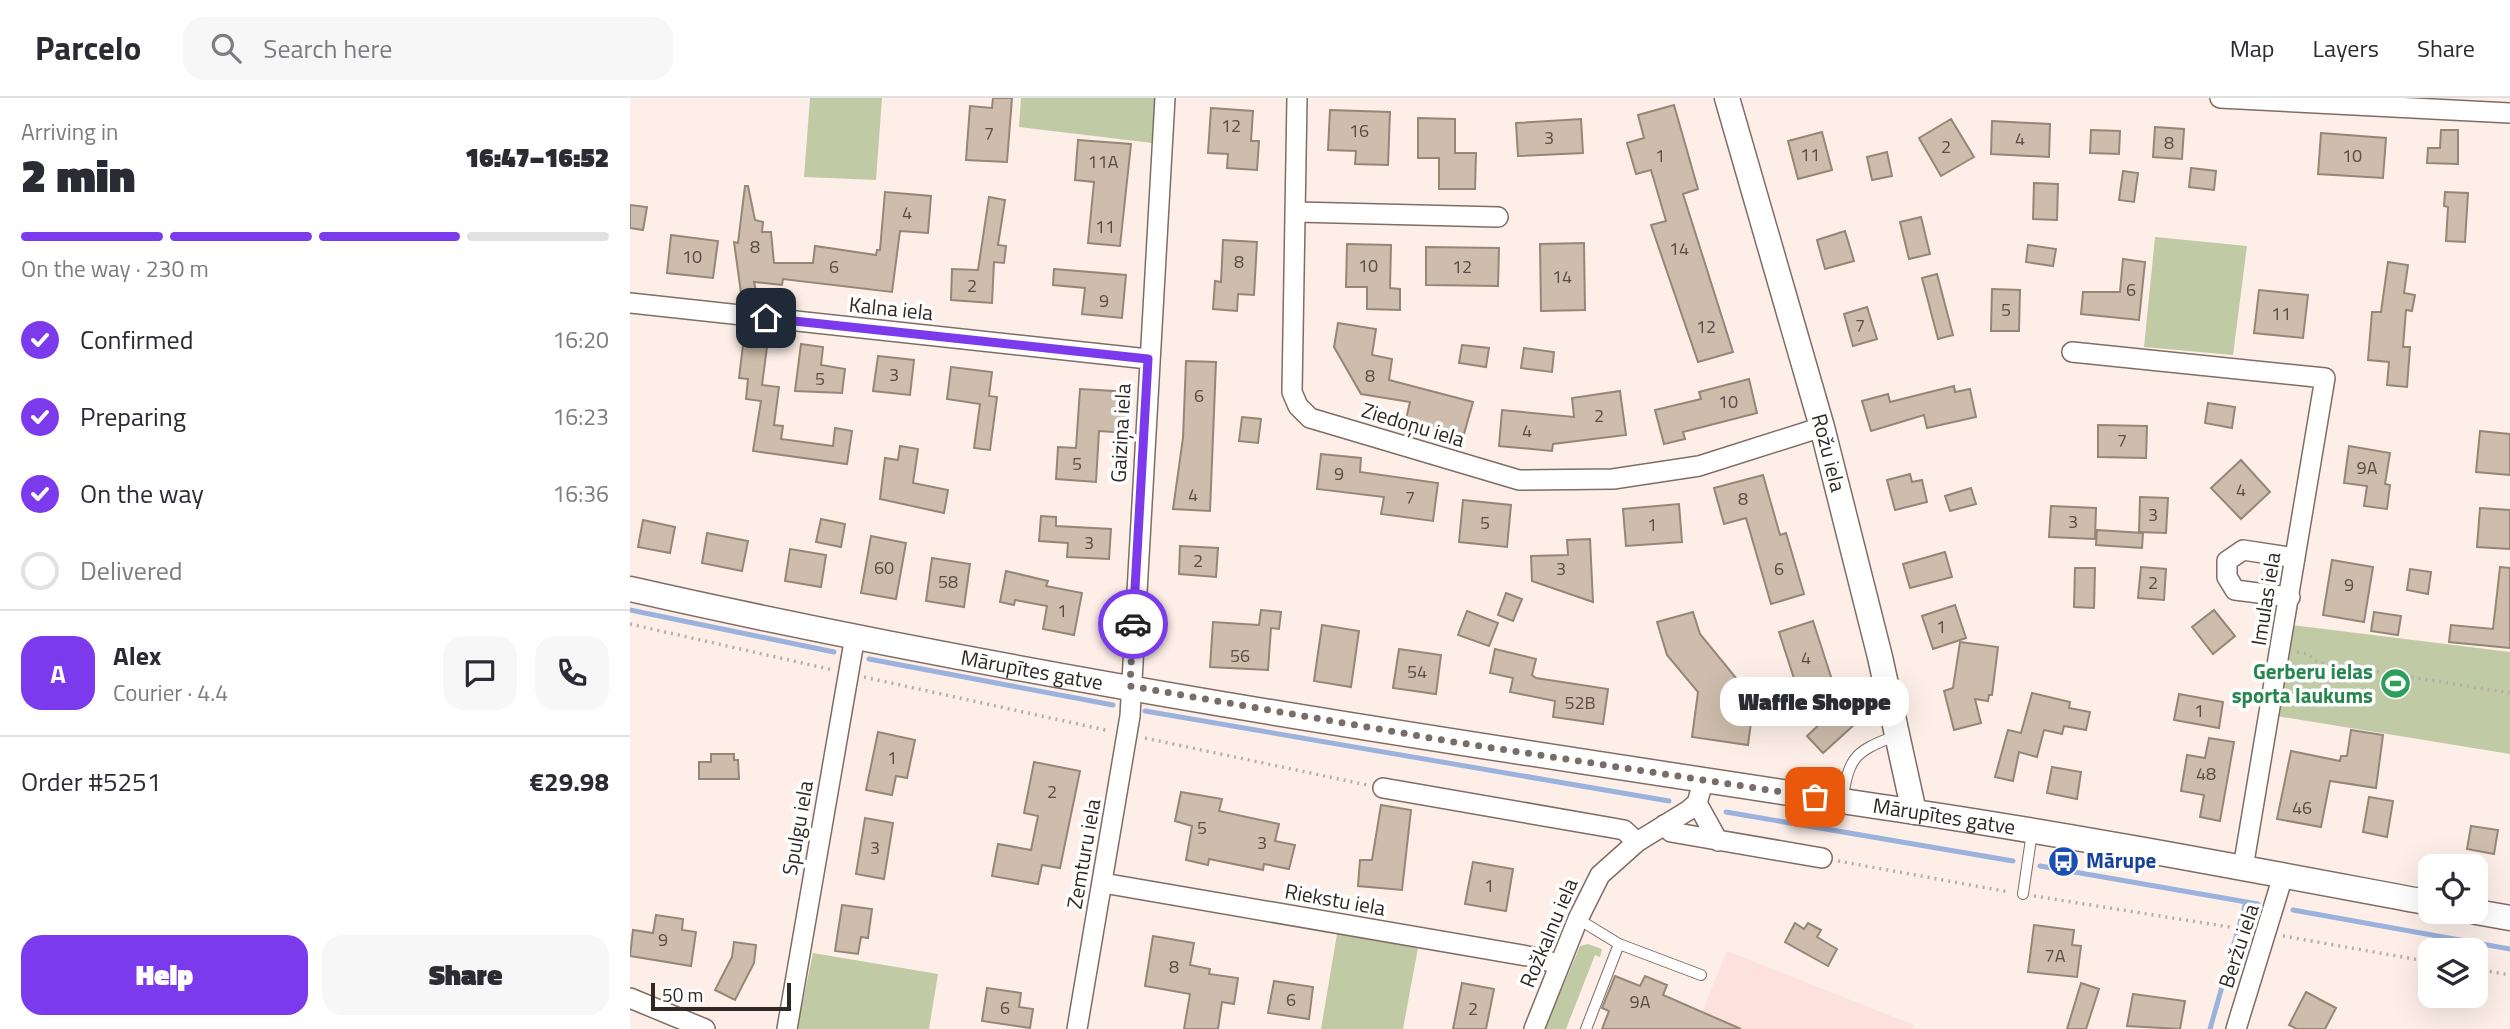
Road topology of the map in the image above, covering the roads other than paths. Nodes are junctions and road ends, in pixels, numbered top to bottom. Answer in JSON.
{"nodes":[{"id":1,"x":1165,"y":98,"type":"edge"},
{"id":2,"x":1297,"y":98,"type":"edge"},
{"id":3,"x":1727,"y":98,"type":"edge"},
{"id":4,"x":2220,"y":98,"type":"edge"},
{"id":5,"x":2510,"y":113,"type":"edge"},
{"id":6,"x":1297,"y":212,"type":"junction"},
{"id":7,"x":1498,"y":217,"type":"dead end"},
{"id":8,"x":630,"y":303,"type":"edge"},
{"id":9,"x":2072,"y":352,"type":"dead end"},
{"id":10,"x":1148,"y":359,"type":"junction"},
{"id":11,"x":1822,"y":427,"type":"junction"},
{"id":12,"x":2295,"y":558,"type":"junction"},
{"id":13,"x":630,"y":589,"type":"edge"},
{"id":14,"x":2290,"y":597,"type":"junction"},
{"id":15,"x":855,"y":636,"type":"junction"},
{"id":16,"x":1130,"y":686,"type":"junction"},
{"id":17,"x":1896,"y":736,"type":"junction"},
{"id":18,"x":1383,"y":788,"type":"road end"},
{"id":19,"x":1701,"y":791,"type":"junction"},
{"id":20,"x":1842,"y":802,"type":"junction"},
{"id":21,"x":1914,"y":812,"type":"junction"},
{"id":22,"x":1664,"y":825,"type":"junction"},
{"id":23,"x":2032,"y":832,"type":"junction"},
{"id":24,"x":1718,"y":841,"type":"junction"},
{"id":25,"x":1637,"y":842,"type":"junction"},
{"id":26,"x":1822,"y":858,"type":"road end"},
{"id":27,"x":2243,"y":868,"type":"junction"},
{"id":28,"x":2283,"y":876,"type":"junction"},
{"id":29,"x":1103,"y":883,"type":"junction"},
{"id":30,"x":2023,"y":894,"type":"road end"},
{"id":31,"x":2418,"y":901,"type":"edge"},
{"id":32,"x":2488,"y":914,"type":"edge"},
{"id":33,"x":2510,"y":918,"type":"edge"},
{"id":34,"x":1578,"y":919,"type":"junction"},
{"id":35,"x":1619,"y":944,"type":"junction"},
{"id":36,"x":1559,"y":965,"type":"junction"},
{"id":37,"x":1701,"y":975,"type":"dead end"},
{"id":38,"x":630,"y":998,"type":"edge"},
{"id":39,"x":705,"y":1029,"type":"edge"},
{"id":40,"x":787,"y":1029,"type":"edge"},
{"id":41,"x":1077,"y":1029,"type":"edge"},
{"id":42,"x":1534,"y":1029,"type":"edge"},
{"id":43,"x":1586,"y":1029,"type":"edge"},
{"id":44,"x":2236,"y":1029,"type":"edge"}],
"edges":[{"from":1,"to":10,"type":"street","name":"Gaiziņa iela"},
{"from":2,"to":6,"type":"street","name":"Ziedoņu iela"},
{"from":3,"to":11,"type":"street","name":"Rožu iela"},
{"from":4,"to":5,"type":"street"},
{"from":6,"to":7,"type":"street"},
{"from":6,"to":11,"type":"street","name":"Ziedoņu iela"},
{"from":8,"to":10,"type":"street","name":"Kalna iela"},
{"from":9,"to":12,"type":"street","name":"Imulas iela"},
{"from":10,"to":16,"type":"street","name":"Gaiziņa iela"},
{"from":11,"to":17,"type":"street","name":"Rožu iela"},
{"from":12,"to":14,"type":"street","name":"Imulas iela"},
{"from":12,"to":14,"type":"street"},
{"from":13,"to":15,"type":"street","name":"Mārupītes gatve"},
{"from":14,"to":27,"type":"street","name":"Imulas iela"},
{"from":15,"to":16,"type":"street","name":"Mārupītes gatve"},
{"from":15,"to":40,"type":"street","name":"Spulgu iela"},
{"from":16,"to":19,"type":"street","name":"Mārupītes gatve"},
{"from":16,"to":29,"type":"street","name":"Zemturu iela"},
{"from":17,"to":20,"type":"lane"},
{"from":17,"to":21,"type":"street","name":"Rožu iela"},
{"from":18,"to":25,"type":"street"},
{"from":19,"to":20,"type":"street","name":"Mārupītes gatve"},
{"from":19,"to":22,"type":"street","name":"Rožkalnu iela"},
{"from":19,"to":24,"type":"street"},
{"from":20,"to":21,"type":"street","name":"Mārupītes gatve"},
{"from":21,"to":23,"type":"street","name":"Mārupītes gatve"},
{"from":22,"to":24,"type":"street"},
{"from":22,"to":25,"type":"street","name":"Rožkalnu iela"},
{"from":23,"to":27,"type":"street","name":"Mārupītes gatve"},
{"from":23,"to":30,"type":"lane"},
{"from":24,"to":26,"type":"street"},
{"from":25,"to":34,"type":"street","name":"Rožkalnu iela"},
{"from":27,"to":28,"type":"street","name":"Mārupītes gatve"},
{"from":28,"to":31,"type":"street","name":"Mārupītes gatve"},
{"from":28,"to":44,"type":"street","name":"Beržu iela"},
{"from":29,"to":36,"type":"street","name":"Riekstu iela"},
{"from":29,"to":41,"type":"street","name":"Zemturu iela"},
{"from":32,"to":33,"type":"street"},
{"from":34,"to":35,"type":"lane"},
{"from":34,"to":36,"type":"street","name":"Rožkalnu iela"},
{"from":35,"to":37,"type":"lane"},
{"from":35,"to":43,"type":"lane"},
{"from":36,"to":42,"type":"street","name":"Rožkalnu iela"},
{"from":38,"to":39,"type":"street"}]}
